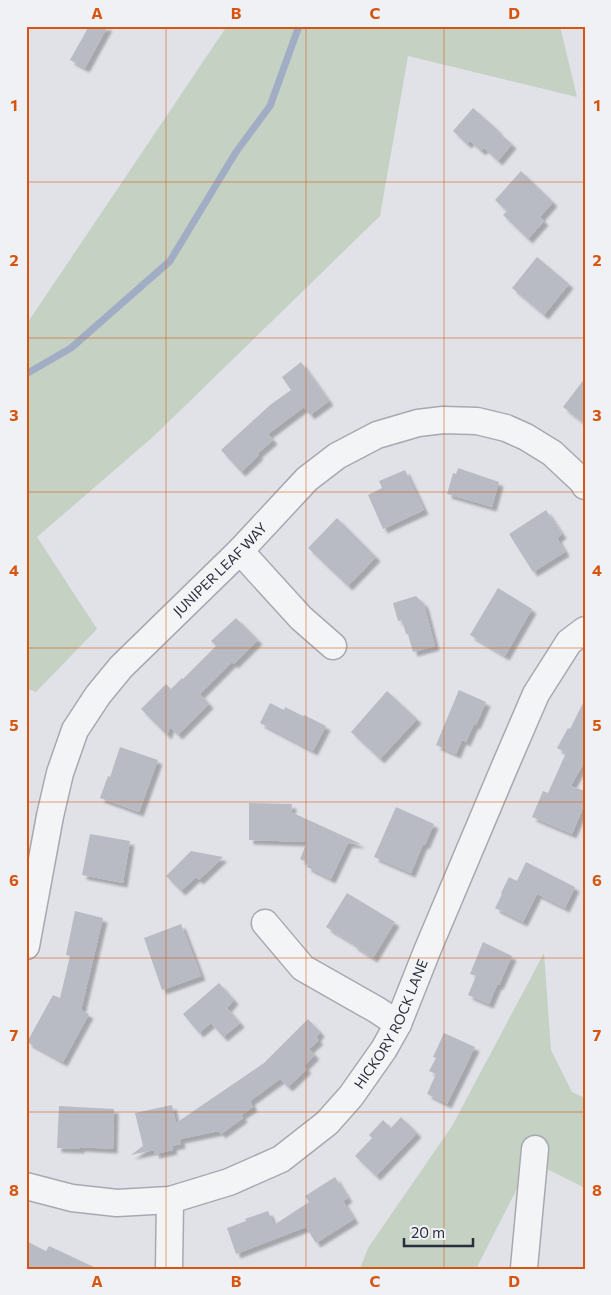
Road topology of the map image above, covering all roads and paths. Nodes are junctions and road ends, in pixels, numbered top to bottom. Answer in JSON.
{"nodes":[{"id":1,"x":585,"y":486,"type":"edge"},
{"id":2,"x":240,"y":550,"type":"junction"},
{"id":3,"x":585,"y":630,"type":"edge"},
{"id":4,"x":333,"y":646,"type":"dead end"},
{"id":5,"x":265,"y":923,"type":"dead end"},
{"id":6,"x":26,"y":946,"type":"edge"},
{"id":7,"x":398,"y":1024,"type":"junction"},
{"id":8,"x":535,"y":1149,"type":"dead end"},
{"id":9,"x":26,"y":1186,"type":"edge"},
{"id":10,"x":170,"y":1200,"type":"junction"},
{"id":11,"x":169,"y":1269,"type":"edge"},
{"id":12,"x":525,"y":1269,"type":"edge"}],
"edges":[{"from":1,"to":2,"type":"street","name":"JUNIPER LEAF WAY"},
{"from":2,"to":4,"type":"street"},
{"from":2,"to":6,"type":"street","name":"JUNIPER LEAF WAY"},
{"from":3,"to":7,"type":"street","name":"HICKORY ROCK LANE"},
{"from":5,"to":7,"type":"street"},
{"from":7,"to":10,"type":"street","name":"HICKORY ROCK LANE"},
{"from":8,"to":12,"type":"street"},
{"from":9,"to":10,"type":"street","name":"HICKORY ROCK LANE"},
{"from":10,"to":11,"type":"street"}]}
